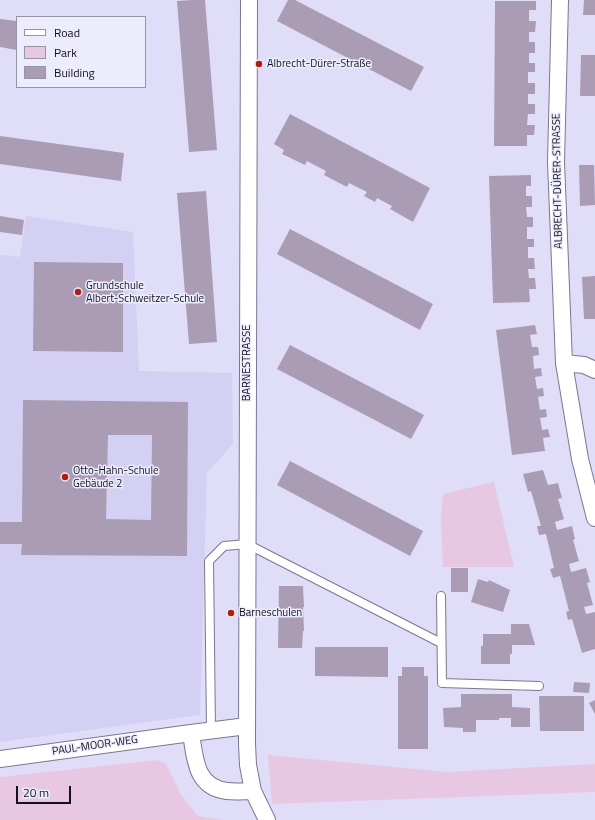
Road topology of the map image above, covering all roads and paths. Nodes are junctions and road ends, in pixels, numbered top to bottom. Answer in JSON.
{"nodes":[{"id":1,"x":249,"y":0,"type":"edge"},
{"id":2,"x":560,"y":0,"type":"edge"},
{"id":3,"x":564,"y":363,"type":"junction"},
{"id":4,"x":595,"y":370,"type":"edge"},
{"id":5,"x":595,"y":518,"type":"edge"},
{"id":6,"x":247,"y":544,"type":"junction"},
{"id":7,"x":440,"y":596,"type":"dead end"},
{"id":8,"x":441,"y":643,"type":"junction"},
{"id":9,"x":539,"y":686,"type":"dead end"},
{"id":10,"x":247,"y":726,"type":"junction"},
{"id":11,"x":211,"y":730,"type":"junction"},
{"id":12,"x":191,"y":732,"type":"junction"},
{"id":13,"x":0,"y":759,"type":"edge"},
{"id":14,"x":253,"y":791,"type":"junction"},
{"id":15,"x":267,"y":820,"type":"edge"}],
"edges":[{"from":1,"to":6,"type":"street","name":"BARNESTRASSE"},
{"from":2,"to":3,"type":"street","name":"ALBRECHT-DÜRER-STRASSE"},
{"from":3,"to":4,"type":"street"},
{"from":3,"to":5,"type":"street","name":"ALBRECHT-DÜRER-STRASSE"},
{"from":6,"to":8,"type":"lane"},
{"from":6,"to":10,"type":"street","name":"BARNESTRASSE"},
{"from":6,"to":11,"type":"lane"},
{"from":7,"to":8,"type":"lane"},
{"from":8,"to":9,"type":"lane"},
{"from":10,"to":11,"type":"street"},
{"from":10,"to":14,"type":"street","name":"BARNESTRASSE"},
{"from":11,"to":12,"type":"street"},
{"from":12,"to":13,"type":"street","name":"PAUL-MOOR-WEG"},
{"from":12,"to":14,"type":"street"},
{"from":14,"to":15,"type":"street","name":"BARNESTRASSE"}]}
